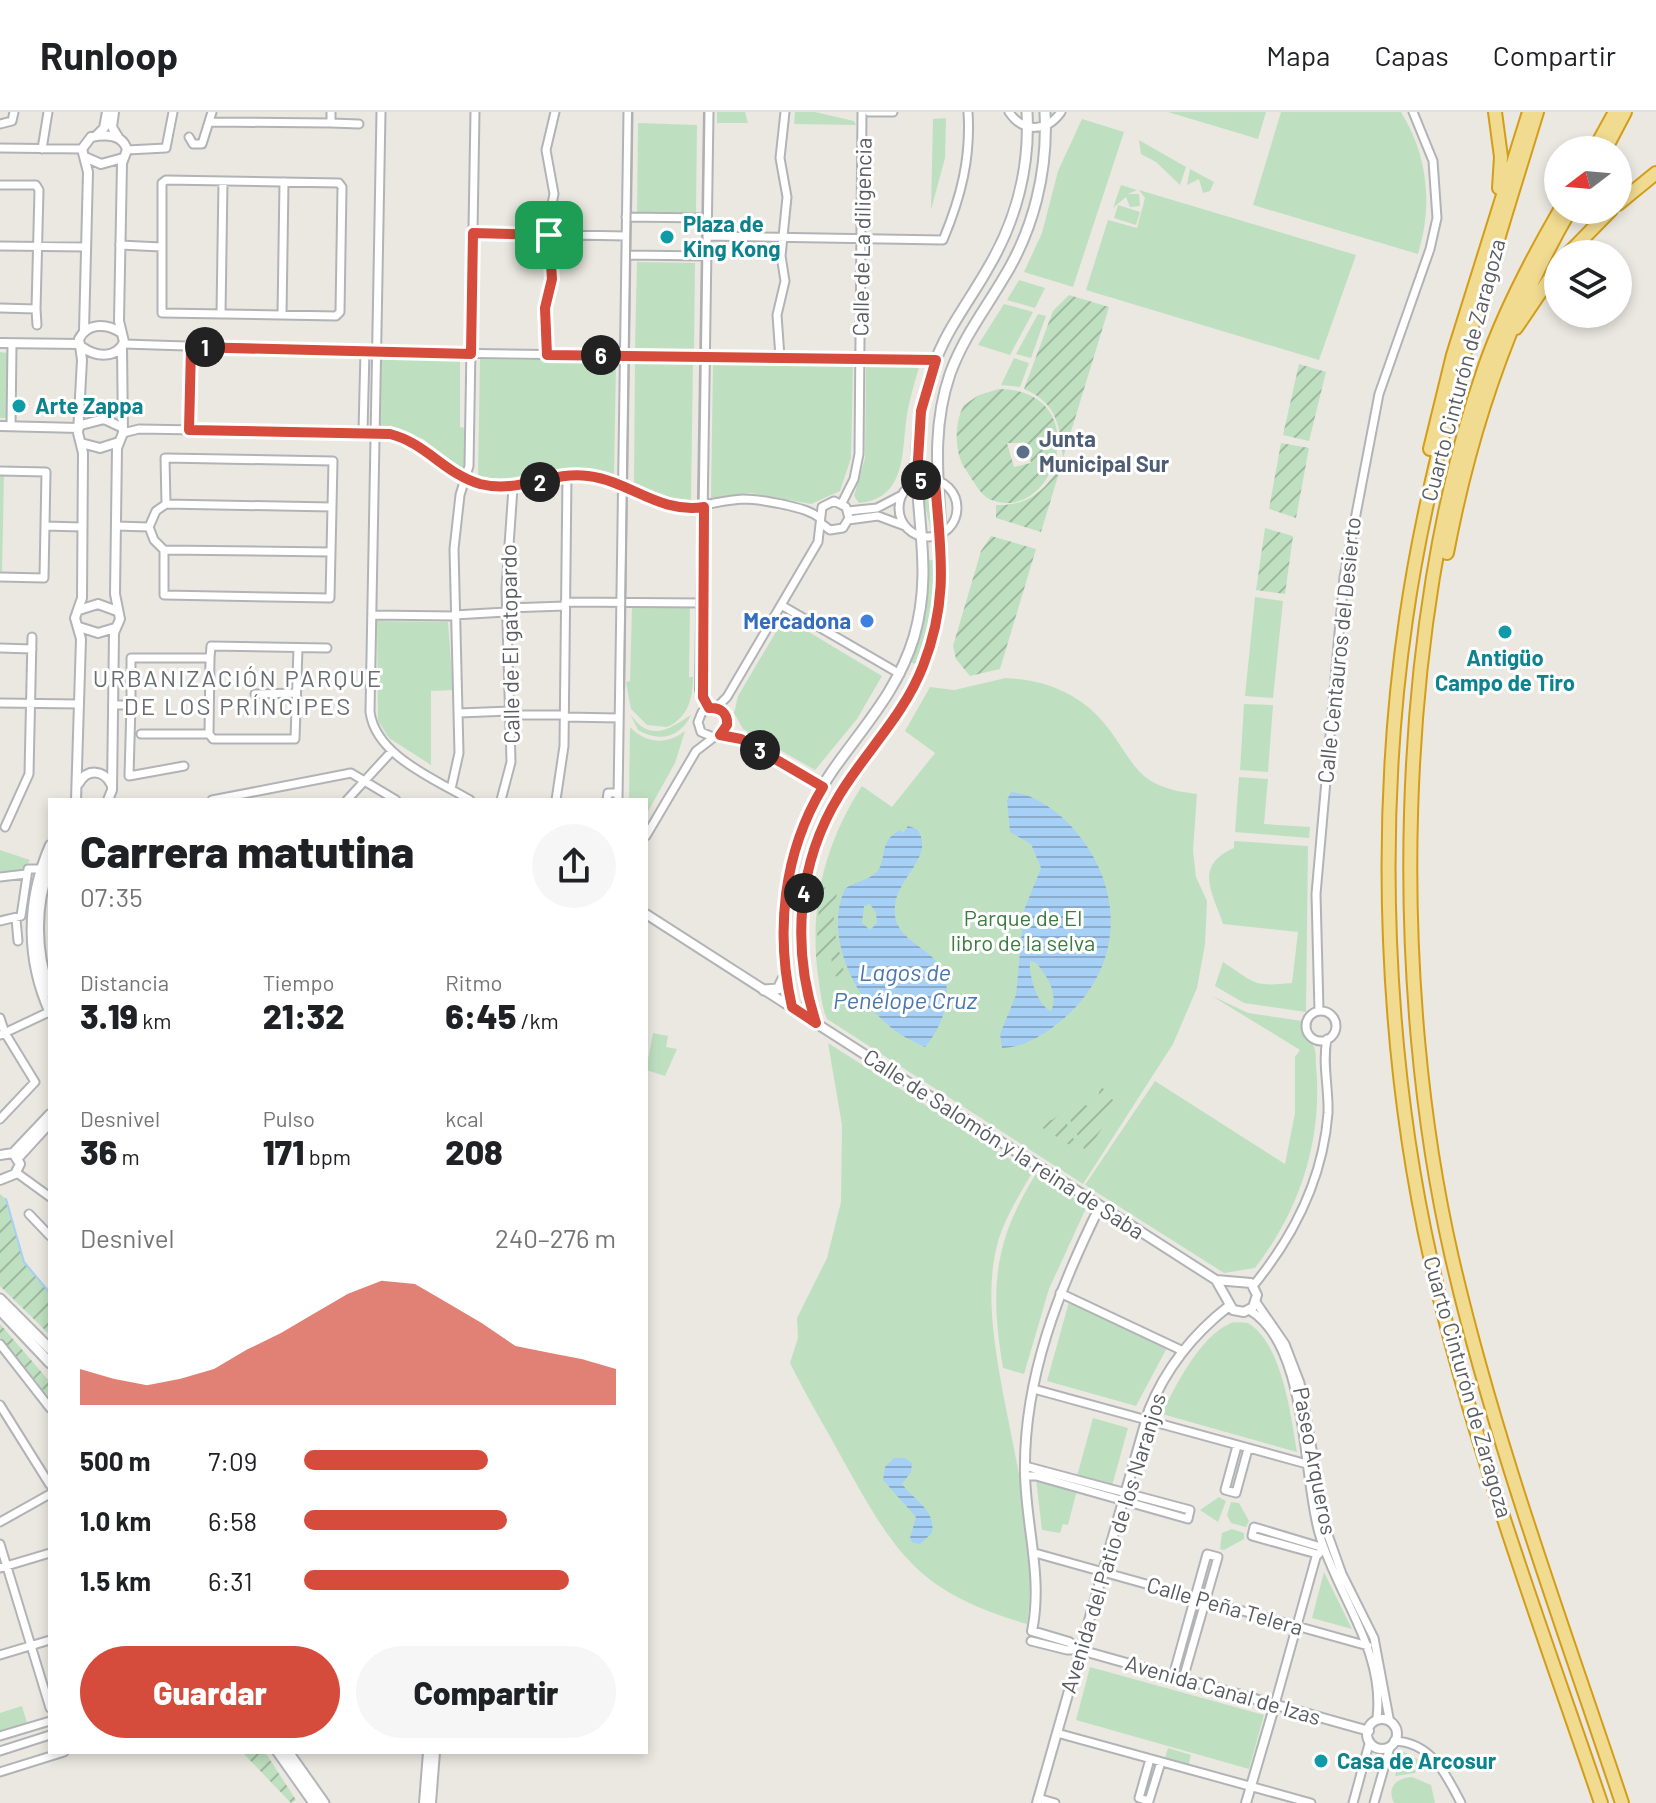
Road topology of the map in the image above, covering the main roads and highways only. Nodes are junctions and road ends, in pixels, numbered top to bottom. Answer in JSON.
{"nodes":[{"id":1,"x":1027,"y":112,"type":"edge"},
{"id":2,"x":1045,"y":112,"type":"edge"},
{"id":3,"x":1495,"y":112,"type":"edge"},
{"id":4,"x":1529,"y":112,"type":"edge"},
{"id":5,"x":1537,"y":112,"type":"edge"},
{"id":6,"x":1615,"y":112,"type":"edge"},
{"id":7,"x":1625,"y":112,"type":"edge"},
{"id":8,"x":1602,"y":136,"type":"edge"},
{"id":9,"x":1612,"y":136,"type":"edge"},
{"id":10,"x":1656,"y":173,"type":"edge"},
{"id":11,"x":1632,"y":193,"type":"edge"},
{"id":12,"x":1553,"y":224,"type":"edge"},
{"id":13,"x":1563,"y":224,"type":"edge"},
{"id":14,"x":1597,"y":224,"type":"edge"},
{"id":15,"x":1492,"y":228,"type":"junction"},
{"id":16,"x":1582,"y":240,"type":"edge"},
{"id":17,"x":1544,"y":287,"type":"edge"},
{"id":18,"x":1477,"y":423,"type":"junction"},
{"id":19,"x":1419,"y":701,"type":"junction"},
{"id":20,"x":1396,"y":706,"type":"junction"},
{"id":21,"x":785,"y":969,"type":"junction"},
{"id":22,"x":764,"y":990,"type":"road end"},
{"id":23,"x":808,"y":997,"type":"junction"},
{"id":24,"x":794,"y":1006,"type":"junction"},
{"id":25,"x":816,"y":1023,"type":"road end"},
{"id":26,"x":0,"y":1299,"type":"edge"},
{"id":27,"x":0,"y":1310,"type":"edge"},
{"id":28,"x":48,"y":1347,"type":"edge"},
{"id":29,"x":48,"y":1361,"type":"edge"},
{"id":30,"x":279,"y":1754,"type":"edge"},
{"id":31,"x":289,"y":1754,"type":"edge"},
{"id":32,"x":314,"y":1803,"type":"edge"},
{"id":33,"x":324,"y":1803,"type":"edge"},
{"id":34,"x":1601,"y":1803,"type":"edge"},
{"id":35,"x":1622,"y":1803,"type":"edge"}],
"edges":[{"from":1,"to":21,"type":"main road"},
{"from":2,"to":23,"type":"main road"},
{"from":3,"to":15,"type":"highway"},
{"from":4,"to":15,"type":"highway"},
{"from":5,"to":20,"type":"highway","name":"Cuarto Cinturón de Zaragoza"},
{"from":6,"to":8,"type":"highway"},
{"from":7,"to":9,"type":"highway"},
{"from":10,"to":11,"type":"highway"},
{"from":12,"to":19,"type":"highway","name":"Cuarto Cinturón de Zaragoza"},
{"from":13,"to":18,"type":"highway"},
{"from":14,"to":16,"type":"highway"},
{"from":15,"to":20,"type":"highway"},
{"from":17,"to":18,"type":"highway"},
{"from":18,"to":19,"type":"highway"},
{"from":19,"to":35,"type":"highway","name":"Cuarto Cinturón de Zaragoza"},
{"from":20,"to":34,"type":"highway","name":"Cuarto Cinturón de Zaragoza"},
{"from":21,"to":22,"type":"main road"},
{"from":21,"to":24,"type":"main road"},
{"from":23,"to":24,"type":"main road"},
{"from":23,"to":24,"type":"main road"},
{"from":23,"to":25,"type":"main road"},
{"from":26,"to":28,"type":"main road"},
{"from":27,"to":29,"type":"main road"},
{"from":30,"to":32,"type":"main road"},
{"from":31,"to":33,"type":"main road"}]}
